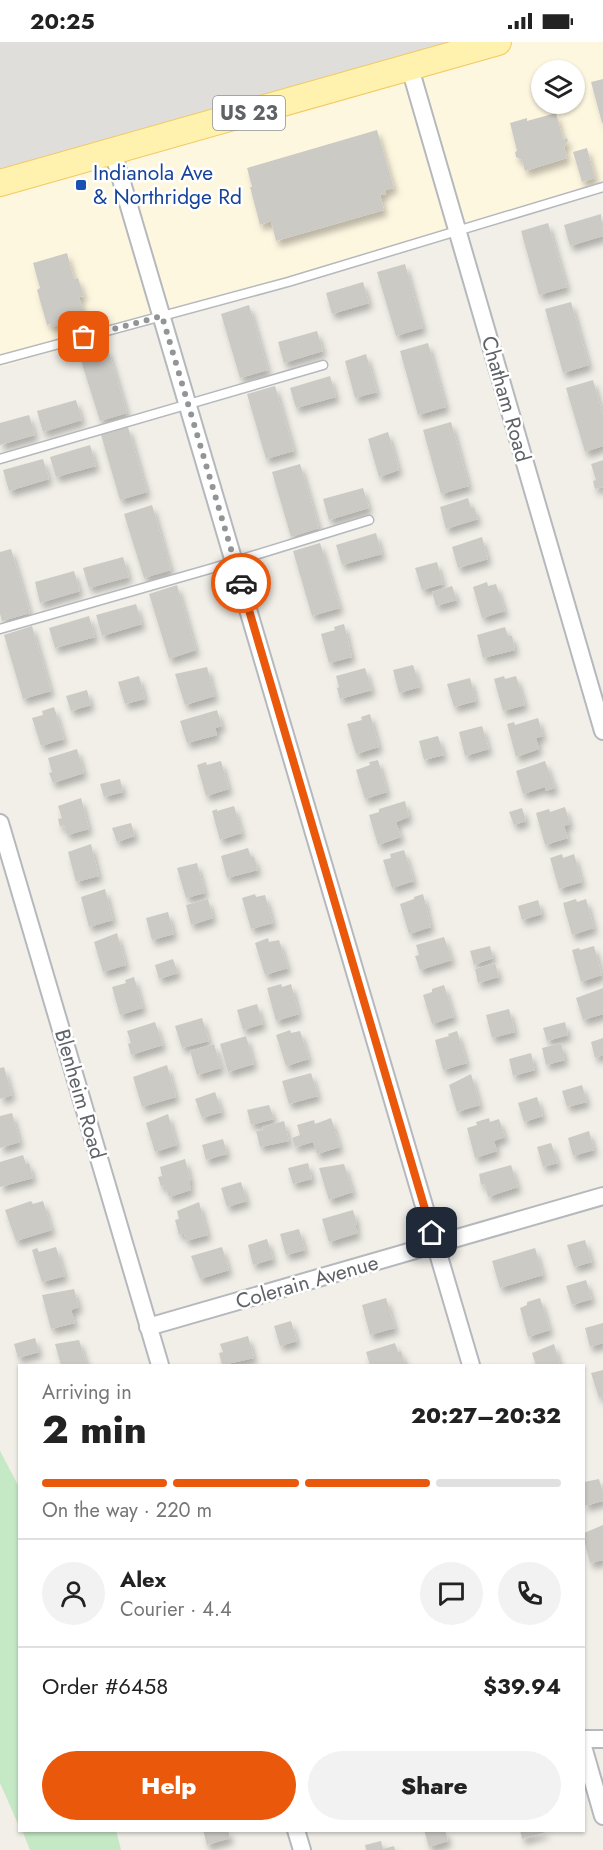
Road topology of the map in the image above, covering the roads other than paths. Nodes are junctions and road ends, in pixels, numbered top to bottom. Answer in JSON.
{"nodes":[{"id":1,"x":498,"y":42,"type":"edge"},
{"id":2,"x":410,"y":68,"type":"junction"},
{"id":3,"x":113,"y":152,"type":"junction"},
{"id":4,"x":0,"y":183,"type":"edge"},
{"id":5,"x":603,"y":187,"type":"edge"},
{"id":6,"x":457,"y":231,"type":"junction"},
{"id":7,"x":162,"y":316,"type":"junction"},
{"id":8,"x":0,"y":360,"type":"edge"},
{"id":9,"x":324,"y":364,"type":"dead end"},
{"id":10,"x":188,"y":404,"type":"junction"},
{"id":11,"x":0,"y":459,"type":"edge"},
{"id":12,"x":369,"y":520,"type":"dead end"},
{"id":13,"x":234,"y":562,"type":"junction"},
{"id":14,"x":0,"y":629,"type":"edge"},
{"id":15,"x":603,"y":730,"type":"edge"},
{"id":16,"x":0,"y":823,"type":"edge"},
{"id":17,"x":603,"y":1196,"type":"edge"},
{"id":18,"x":436,"y":1245,"type":"junction"},
{"id":19,"x":148,"y":1327,"type":"junction"},
{"id":20,"x":160,"y":1364,"type":"edge"},
{"id":21,"x":471,"y":1364,"type":"edge"},
{"id":22,"x":585,"y":1739,"type":"edge"},
{"id":23,"x":603,"y":1739,"type":"edge"},
{"id":24,"x":585,"y":1753,"type":"edge"},
{"id":25,"x":603,"y":1816,"type":"edge"},
{"id":26,"x":298,"y":1832,"type":"edge"},
{"id":27,"x":302,"y":1850,"type":"edge"}],
"edges":[{"from":1,"to":2,"type":"main road","number":"US 23"},
{"from":2,"to":3,"type":"main road","number":"US 23"},
{"from":2,"to":6,"type":"street","name":"Chatham Road"},
{"from":3,"to":4,"type":"main road","number":"US 23"},
{"from":3,"to":7,"type":"street"},
{"from":5,"to":6,"type":"lane"},
{"from":6,"to":7,"type":"lane"},
{"from":6,"to":15,"type":"street","name":"Chatham Road"},
{"from":7,"to":8,"type":"lane"},
{"from":7,"to":10,"type":"street"},
{"from":9,"to":10,"type":"lane"},
{"from":10,"to":11,"type":"lane"},
{"from":10,"to":13,"type":"street"},
{"from":12,"to":13,"type":"lane"},
{"from":13,"to":14,"type":"lane"},
{"from":13,"to":18,"type":"street"},
{"from":16,"to":19,"type":"street","name":"Blenheim Road"},
{"from":17,"to":18,"type":"street","name":"Colerain Avenue"},
{"from":18,"to":19,"type":"street","name":"Colerain Avenue"},
{"from":18,"to":21,"type":"street"},
{"from":19,"to":20,"type":"street","name":"Blenheim Road"},
{"from":22,"to":23,"type":"street"},
{"from":24,"to":25,"type":"street"},
{"from":26,"to":27,"type":"street"}]}
